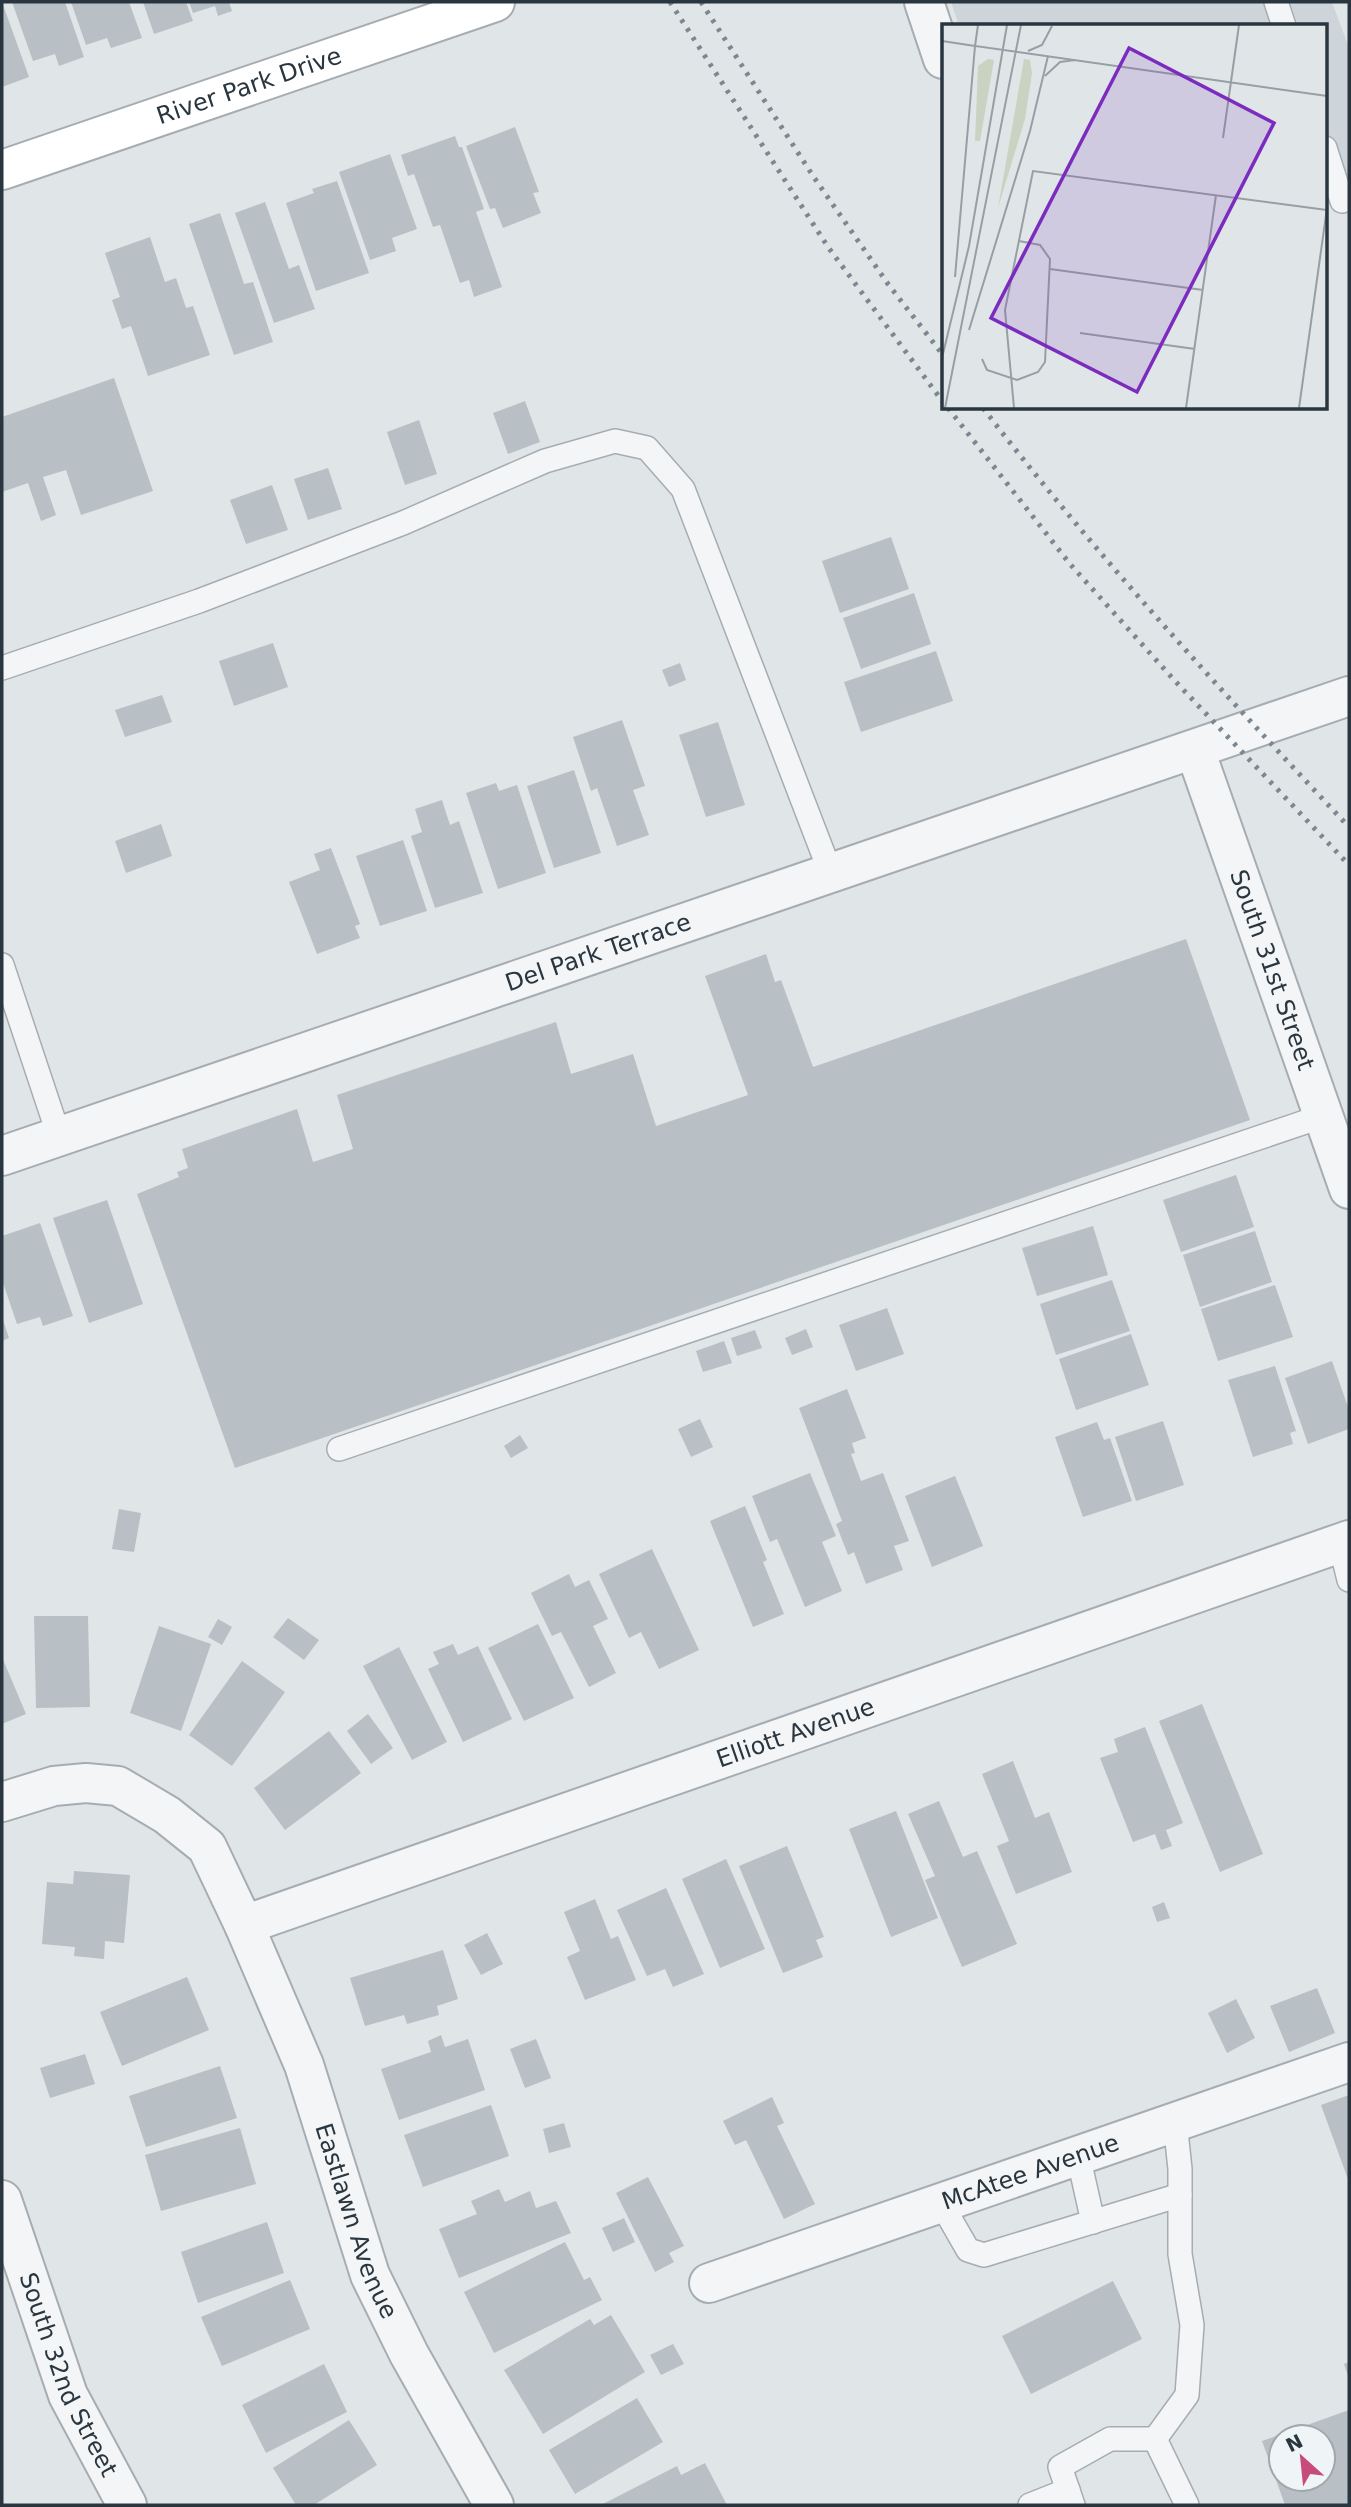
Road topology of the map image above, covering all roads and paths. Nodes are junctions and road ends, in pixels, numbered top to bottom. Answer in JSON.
{"nodes":[{"id":1,"x":495,"y":2,"type":"edge"},
{"id":2,"x":924,"y":2,"type":"edge"},
{"id":3,"x":1276,"y":2,"type":"edge"},
{"id":4,"x":1283,"y":24,"type":"edge"},
{"id":5,"x":942,"y":55,"type":"edge"},
{"id":6,"x":1326,"y":152,"type":"edge"},
{"id":7,"x":2,"y":170,"type":"edge"},
{"id":8,"x":1339,"y":202,"type":"edge"},
{"id":9,"x":2,"y":668,"type":"edge"},
{"id":10,"x":1349,"y":696,"type":"edge"},
{"id":11,"x":1195,"y":750,"type":"junction"},
{"id":12,"x":831,"y":874,"type":"junction"},
{"id":13,"x":2,"y":965,"type":"edge"},
{"id":14,"x":1323,"y":1116,"type":"junction"},
{"id":15,"x":59,"y":1136,"type":"junction"},
{"id":16,"x":2,"y":1156,"type":"edge"},
{"id":17,"x":1349,"y":1189,"type":"edge"},
{"id":18,"x":339,"y":1449,"type":"dead end"},
{"id":19,"x":1344,"y":1542,"type":"edge"},
{"id":20,"x":1349,"y":1580,"type":"edge"},
{"id":21,"x":2,"y":1802,"type":"edge"},
{"id":22,"x":244,"y":1925,"type":"junction"},
{"id":23,"x":1349,"y":2062,"type":"edge"},
{"id":24,"x":1175,"y":2122,"type":"junction"},
{"id":25,"x":1078,"y":2155,"type":"junction"},
{"id":26,"x":1180,"y":2195,"type":"junction"},
{"id":27,"x":2,"y":2200,"type":"edge"},
{"id":28,"x":941,"y":2203,"type":"junction"},
{"id":29,"x":1093,"y":2222,"type":"junction"},
{"id":30,"x":709,"y":2283,"type":"dead end"},
{"id":31,"x":1155,"y":2439,"type":"junction"},
{"id":32,"x":1070,"y":2498,"type":"edge"},
{"id":33,"x":127,"y":2505,"type":"edge"},
{"id":34,"x":494,"y":2505,"type":"edge"},
{"id":35,"x":1030,"y":2505,"type":"edge"},
{"id":36,"x":1187,"y":2505,"type":"edge"}],
"edges":[{"from":1,"to":7,"type":"main road","name":"River Park Drive"},
{"from":2,"to":5,"type":"street"},
{"from":3,"to":4,"type":"lane"},
{"from":6,"to":8,"type":"lane"},
{"from":9,"to":12,"type":"lane"},
{"from":10,"to":11,"type":"street","name":"Del Park Terrace"},
{"from":11,"to":12,"type":"street","name":"Del Park Terrace"},
{"from":11,"to":14,"type":"street","name":"South 31st Street"},
{"from":12,"to":15,"type":"street","name":"Del Park Terrace"},
{"from":13,"to":15,"type":"lane"},
{"from":14,"to":17,"type":"street","name":"South 31st Street"},
{"from":14,"to":18,"type":"lane"},
{"from":15,"to":16,"type":"street","name":"Del Park Terrace"},
{"from":19,"to":20,"type":"lane"},
{"from":19,"to":22,"type":"street","name":"Elliott Avenue"},
{"from":21,"to":22,"type":"street","name":"Eastlawn Avenue"},
{"from":22,"to":34,"type":"street","name":"Eastlawn Avenue"},
{"from":23,"to":24,"type":"street","name":"McAtee Avenue"},
{"from":24,"to":25,"type":"street","name":"McAtee Avenue"},
{"from":24,"to":26,"type":"lane"},
{"from":25,"to":28,"type":"street","name":"McAtee Avenue"},
{"from":25,"to":29,"type":"lane"},
{"from":26,"to":29,"type":"lane"},
{"from":26,"to":31,"type":"lane"},
{"from":27,"to":33,"type":"street","name":"South 32nd Street"},
{"from":28,"to":29,"type":"lane"},
{"from":28,"to":30,"type":"street","name":"McAtee Avenue"},
{"from":31,"to":32,"type":"lane"},
{"from":31,"to":36,"type":"lane"},
{"from":32,"to":35,"type":"lane"}]}
